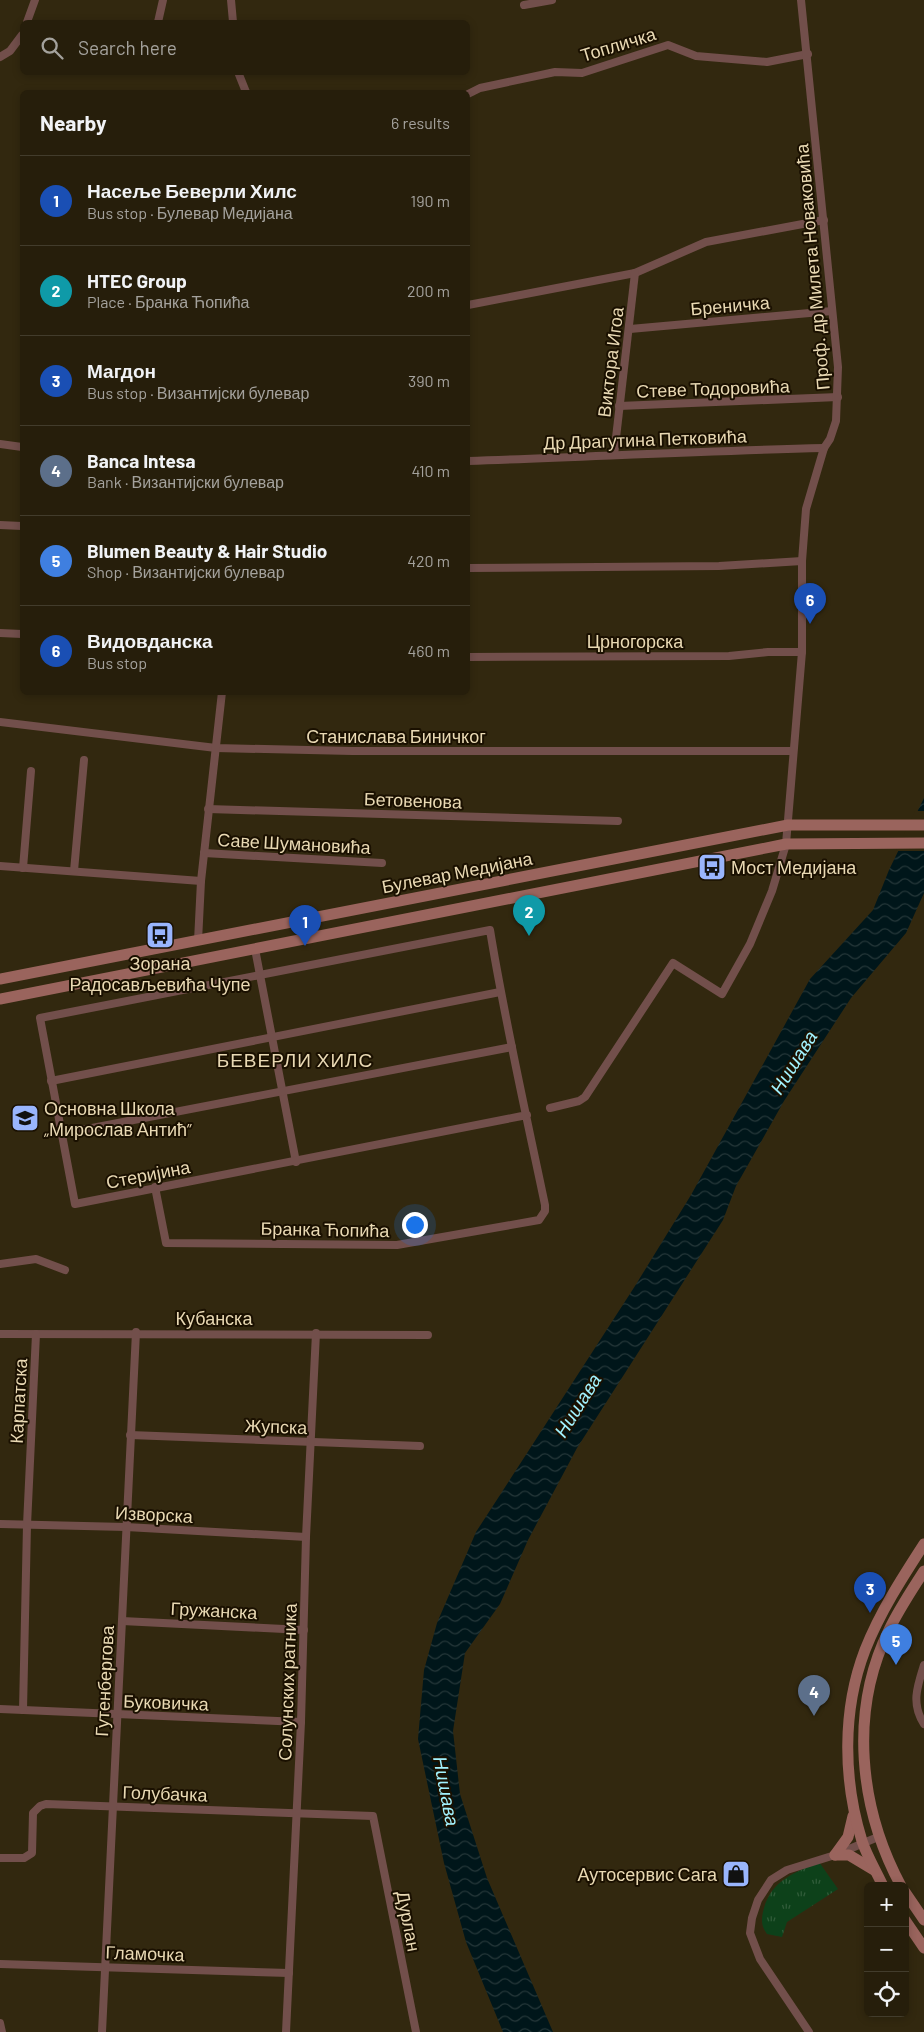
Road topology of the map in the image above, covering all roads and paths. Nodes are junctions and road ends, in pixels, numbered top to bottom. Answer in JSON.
{"nodes":[{"id":1,"x":35,"y":0,"type":"edge"},
{"id":2,"x":163,"y":0,"type":"edge"},
{"id":3,"x":231,"y":0,"type":"edge"},
{"id":4,"x":552,"y":0,"type":"edge"},
{"id":5,"x":801,"y":0,"type":"edge"},
{"id":6,"x":524,"y":5,"type":"dead end"},
{"id":7,"x":28,"y":20,"type":"edge"},
{"id":8,"x":158,"y":20,"type":"edge"},
{"id":9,"x":233,"y":20,"type":"edge"},
{"id":10,"x":20,"y":38,"type":"edge"},
{"id":11,"x":808,"y":54,"type":"junction"},
{"id":12,"x":0,"y":57,"type":"edge"},
{"id":13,"x":239,"y":75,"type":"edge"},
{"id":14,"x":245,"y":90,"type":"edge"},
{"id":15,"x":470,"y":93,"type":"edge"},
{"id":16,"x":824,"y":220,"type":"junction"},
{"id":17,"x":635,"y":273,"type":"junction"},
{"id":18,"x":470,"y":304,"type":"edge"},
{"id":19,"x":832,"y":311,"type":"junction"},
{"id":20,"x":630,"y":329,"type":"junction"},
{"id":21,"x":838,"y":397,"type":"junction"},
{"id":22,"x":619,"y":406,"type":"junction"},
{"id":23,"x":0,"y":444,"type":"edge"},
{"id":24,"x":20,"y":447,"type":"edge"},
{"id":25,"x":824,"y":448,"type":"junction"},
{"id":26,"x":614,"y":455,"type":"junction"},
{"id":27,"x":470,"y":461,"type":"edge"},
{"id":28,"x":0,"y":525,"type":"edge"},
{"id":29,"x":20,"y":526,"type":"edge"},
{"id":30,"x":802,"y":561,"type":"junction"},
{"id":31,"x":470,"y":568,"type":"edge"},
{"id":32,"x":0,"y":633,"type":"edge"},
{"id":33,"x":20,"y":634,"type":"edge"},
{"id":34,"x":802,"y":652,"type":"junction"},
{"id":35,"x":470,"y":657,"type":"edge"},
{"id":36,"x":222,"y":695,"type":"edge"},
{"id":37,"x":0,"y":722,"type":"edge"},
{"id":38,"x":216,"y":748,"type":"junction"},
{"id":39,"x":792,"y":751,"type":"junction"},
{"id":40,"x":84,"y":760,"type":"dead end"},
{"id":41,"x":31,"y":771,"type":"dead end"},
{"id":42,"x":208,"y":809,"type":"junction"},
{"id":43,"x":618,"y":820,"type":"dead end"},
{"id":44,"x":788,"y":825,"type":"junction"},
{"id":45,"x":924,"y":825,"type":"edge"},
{"id":46,"x":786,"y":844,"type":"junction"},
{"id":47,"x":924,"y":844,"type":"edge"},
{"id":48,"x":204,"y":853,"type":"junction"},
{"id":49,"x":382,"y":864,"type":"dead end"},
{"id":50,"x":0,"y":866,"type":"edge"},
{"id":51,"x":24,"y":868,"type":"junction"},
{"id":52,"x":74,"y":871,"type":"junction"},
{"id":53,"x":201,"y":881,"type":"junction"},
{"id":54,"x":198,"y":941,"type":"junction"},
{"id":55,"x":256,"y":949,"type":"junction"},
{"id":56,"x":260,"y":975,"type":"junction"},
{"id":57,"x":0,"y":980,"type":"edge"},
{"id":58,"x":500,"y":992,"type":"junction"},
{"id":59,"x":0,"y":999,"type":"edge"},
{"id":60,"x":272,"y":1036,"type":"junction"},
{"id":61,"x":512,"y":1047,"type":"junction"},
{"id":62,"x":51,"y":1081,"type":"junction"},
{"id":63,"x":283,"y":1090,"type":"junction"},
{"id":64,"x":550,"y":1108,"type":"dead end"},
{"id":65,"x":527,"y":1115,"type":"junction"},
{"id":66,"x":61,"y":1134,"type":"junction"},
{"id":67,"x":296,"y":1162,"type":"junction"},
{"id":68,"x":155,"y":1188,"type":"junction"},
{"id":69,"x":0,"y":1264,"type":"edge"},
{"id":70,"x":65,"y":1270,"type":"dead end"},
{"id":71,"x":136,"y":1332,"type":"junction"},
{"id":72,"x":316,"y":1333,"type":"junction"},
{"id":73,"x":0,"y":1334,"type":"edge"},
{"id":74,"x":36,"y":1334,"type":"junction"},
{"id":75,"x":428,"y":1335,"type":"dead end"},
{"id":76,"x":130,"y":1435,"type":"junction"},
{"id":77,"x":311,"y":1443,"type":"junction"},
{"id":78,"x":420,"y":1446,"type":"dead end"},
{"id":79,"x":0,"y":1524,"type":"edge"},
{"id":80,"x":27,"y":1525,"type":"junction"},
{"id":81,"x":126,"y":1526,"type":"junction"},
{"id":82,"x":306,"y":1537,"type":"junction"},
{"id":83,"x":924,"y":1544,"type":"edge"},
{"id":84,"x":924,"y":1571,"type":"edge"},
{"id":85,"x":122,"y":1621,"type":"junction"},
{"id":86,"x":304,"y":1630,"type":"junction"},
{"id":87,"x":924,"y":1665,"type":"edge"},
{"id":88,"x":0,"y":1709,"type":"edge"},
{"id":89,"x":23,"y":1710,"type":"junction"},
{"id":90,"x":116,"y":1715,"type":"junction"},
{"id":91,"x":302,"y":1722,"type":"junction"},
{"id":92,"x":924,"y":1724,"type":"edge"},
{"id":93,"x":114,"y":1807,"type":"junction"},
{"id":94,"x":853,"y":1807,"type":"junction"},
{"id":95,"x":297,"y":1813,"type":"junction"},
{"id":96,"x":373,"y":1816,"type":"joint"},
{"id":97,"x":878,"y":1837,"type":"junction"},
{"id":98,"x":863,"y":1843,"type":"junction"},
{"id":99,"x":835,"y":1855,"type":"junction"},
{"id":100,"x":0,"y":1858,"type":"edge"},
{"id":101,"x":876,"y":1871,"type":"junction"},
{"id":102,"x":881,"y":1882,"type":"edge"},
{"id":103,"x":900,"y":1882,"type":"edge"},
{"id":104,"x":909,"y":1898,"type":"edge"},
{"id":105,"x":924,"y":1920,"type":"edge"},
{"id":106,"x":909,"y":1926,"type":"edge"},
{"id":107,"x":924,"y":1948,"type":"edge"},
{"id":108,"x":0,"y":1964,"type":"edge"},
{"id":109,"x":105,"y":1966,"type":"junction"},
{"id":110,"x":289,"y":1973,"type":"junction"},
{"id":111,"x":0,"y":2023,"type":"edge"},
{"id":112,"x":2,"y":2032,"type":"edge"},
{"id":113,"x":102,"y":2032,"type":"edge"},
{"id":114,"x":286,"y":2032,"type":"edge"},
{"id":115,"x":416,"y":2032,"type":"edge"},
{"id":116,"x":809,"y":2032,"type":"edge"}],
"edges":[{"from":1,"to":7,"type":"street"},
{"from":2,"to":8,"type":"street"},
{"from":3,"to":9,"type":"street"},
{"from":4,"to":6,"type":"street"},
{"from":5,"to":11,"type":"street","name":"Проф. др Милета Новаковића"},
{"from":10,"to":12,"type":"street"},
{"from":11,"to":15,"type":"street","name":"Топличка"},
{"from":11,"to":16,"type":"street","name":"Проф. др Милета Новаковића"},
{"from":13,"to":14,"type":"street"},
{"from":16,"to":17,"type":"street"},
{"from":16,"to":19,"type":"street","name":"Проф. др Милета Новаковића"},
{"from":17,"to":18,"type":"street"},
{"from":17,"to":20,"type":"street","name":"Виктора Игоа"},
{"from":19,"to":20,"type":"street","name":"Бреничка"},
{"from":19,"to":21,"type":"street","name":"Проф. др Милета Новаковића"},
{"from":20,"to":22,"type":"street","name":"Виктора Игоа"},
{"from":21,"to":22,"type":"street","name":"Стеве Тодоровића"},
{"from":21,"to":25,"type":"street","name":"Проф. др Милета Новаковића"},
{"from":22,"to":26,"type":"street","name":"Виктора Игоа"},
{"from":23,"to":24,"type":"street"},
{"from":25,"to":26,"type":"street","name":"Др Драгутина Петковића"},
{"from":25,"to":30,"type":"street","name":"Проф. др Милета Новаковића"},
{"from":26,"to":27,"type":"street","name":"Др Драгутина Петковића"},
{"from":28,"to":29,"type":"street"},
{"from":30,"to":31,"type":"street"},
{"from":30,"to":34,"type":"street","name":"Проф. др Милета Новаковића"},
{"from":32,"to":33,"type":"street"},
{"from":34,"to":35,"type":"street","name":"Црногорска"},
{"from":34,"to":39,"type":"street","name":"Проф. др Милета Новаковића"},
{"from":36,"to":38,"type":"street"},
{"from":37,"to":38,"type":"street","name":"Станислава Биничког"},
{"from":38,"to":39,"type":"street","name":"Станислава Биничког"},
{"from":38,"to":42,"type":"street"},
{"from":39,"to":44,"type":"street","name":"Проф. др Милета Новаковића"},
{"from":40,"to":52,"type":"street"},
{"from":41,"to":51,"type":"street"},
{"from":42,"to":43,"type":"street","name":"Бетовенова"},
{"from":42,"to":48,"type":"street"},
{"from":44,"to":45,"type":"main road","name":"Булевар Медијана"},
{"from":44,"to":46,"type":"street","name":"Проф. др Милета Новаковића"},
{"from":44,"to":54,"type":"main road","name":"Булевар Медијана"},
{"from":46,"to":47,"type":"main road","name":"Булевар Медијана"},
{"from":46,"to":55,"type":"main road","name":"Булевар Медијана"},
{"from":46,"to":64,"type":"street"},
{"from":48,"to":49,"type":"street","name":"Саве Шумановића"},
{"from":48,"to":53,"type":"street"},
{"from":50,"to":51,"type":"street"},
{"from":51,"to":52,"type":"street"},
{"from":52,"to":53,"type":"street"},
{"from":53,"to":54,"type":"street"},
{"from":54,"to":57,"type":"main road","name":"Булевар Медијана"},
{"from":55,"to":56,"type":"street"},
{"from":55,"to":59,"type":"main road","name":"Булевар Медијана"},
{"from":56,"to":58,"type":"street","name":"Бранка Ћопића"},
{"from":56,"to":60,"type":"street"},
{"from":56,"to":62,"type":"street","name":"Стеријина"},
{"from":58,"to":60,"type":"street"},
{"from":58,"to":61,"type":"street","name":"Бранка Ћопића"},
{"from":60,"to":62,"type":"street"},
{"from":60,"to":63,"type":"street"},
{"from":61,"to":63,"type":"street"},
{"from":61,"to":65,"type":"street","name":"Бранка Ћопића"},
{"from":62,"to":66,"type":"street","name":"Стеријина"},
{"from":63,"to":66,"type":"street"},
{"from":63,"to":67,"type":"street"},
{"from":65,"to":67,"type":"street","name":"Стеријина"},
{"from":65,"to":68,"type":"street","name":"Бранка Ћопића"},
{"from":66,"to":68,"type":"street","name":"Стеријина"},
{"from":67,"to":68,"type":"street","name":"Стеријина"},
{"from":69,"to":70,"type":"street"},
{"from":71,"to":72,"type":"street","name":"Кубанска"},
{"from":71,"to":74,"type":"street","name":"Кубанска"},
{"from":71,"to":76,"type":"street","name":"Гутенбергова"},
{"from":72,"to":75,"type":"street","name":"Кубанска"},
{"from":72,"to":77,"type":"street","name":"Солунских ратника"},
{"from":73,"to":74,"type":"street","name":"Кубанска"},
{"from":74,"to":80,"type":"street","name":"Карпатска"},
{"from":76,"to":77,"type":"street","name":"Жупска"},
{"from":76,"to":81,"type":"street","name":"Гутенбергова"},
{"from":77,"to":78,"type":"street","name":"Жупска"},
{"from":77,"to":82,"type":"street","name":"Солунских ратника"},
{"from":79,"to":80,"type":"street","name":"Изворска"},
{"from":80,"to":81,"type":"street","name":"Изворска"},
{"from":80,"to":89,"type":"street","name":"Карпатска"},
{"from":81,"to":82,"type":"street","name":"Изворска"},
{"from":81,"to":85,"type":"street","name":"Гутенбергова"},
{"from":82,"to":86,"type":"street","name":"Солунских ратника"},
{"from":83,"to":94,"type":"main road"},
{"from":84,"to":97,"type":"main road"},
{"from":85,"to":86,"type":"street","name":"Гружанска"},
{"from":85,"to":90,"type":"street","name":"Гутенбергова"},
{"from":86,"to":91,"type":"street","name":"Солунских ратника"},
{"from":87,"to":92,"type":"street"},
{"from":88,"to":89,"type":"street","name":"Буковичка"},
{"from":89,"to":90,"type":"street","name":"Буковичка"},
{"from":90,"to":91,"type":"street","name":"Буковичка"},
{"from":90,"to":93,"type":"street","name":"Гутенбергова"},
{"from":91,"to":95,"type":"street","name":"Солунских ратника"},
{"from":93,"to":95,"type":"street","name":"Голубачка"},
{"from":93,"to":100,"type":"street","name":"Голубачка"},
{"from":93,"to":109,"type":"street","name":"Гутенбергова"},
{"from":94,"to":98,"type":"main road"},
{"from":94,"to":99,"type":"main road"},
{"from":95,"to":96,"type":"street","name":"Голубачка"},
{"from":95,"to":110,"type":"street","name":"Солунских ратника"},
{"from":96,"to":115,"type":"street","name":"Дурлан"},
{"from":97,"to":98,"type":"street"},
{"from":97,"to":103,"type":"main road"},
{"from":98,"to":99,"type":"street"},
{"from":98,"to":101,"type":"main road"},
{"from":99,"to":101,"type":"main road"},
{"from":99,"to":116,"type":"street"},
{"from":101,"to":102,"type":"main road"},
{"from":104,"to":105,"type":"main road"},
{"from":106,"to":107,"type":"main road"},
{"from":108,"to":109,"type":"street","name":"Гламочка"},
{"from":109,"to":110,"type":"street","name":"Гламочка"},
{"from":109,"to":113,"type":"street","name":"Гутенбергова"},
{"from":110,"to":114,"type":"street","name":"Солунских ратника"},
{"from":111,"to":112,"type":"street"}]}
